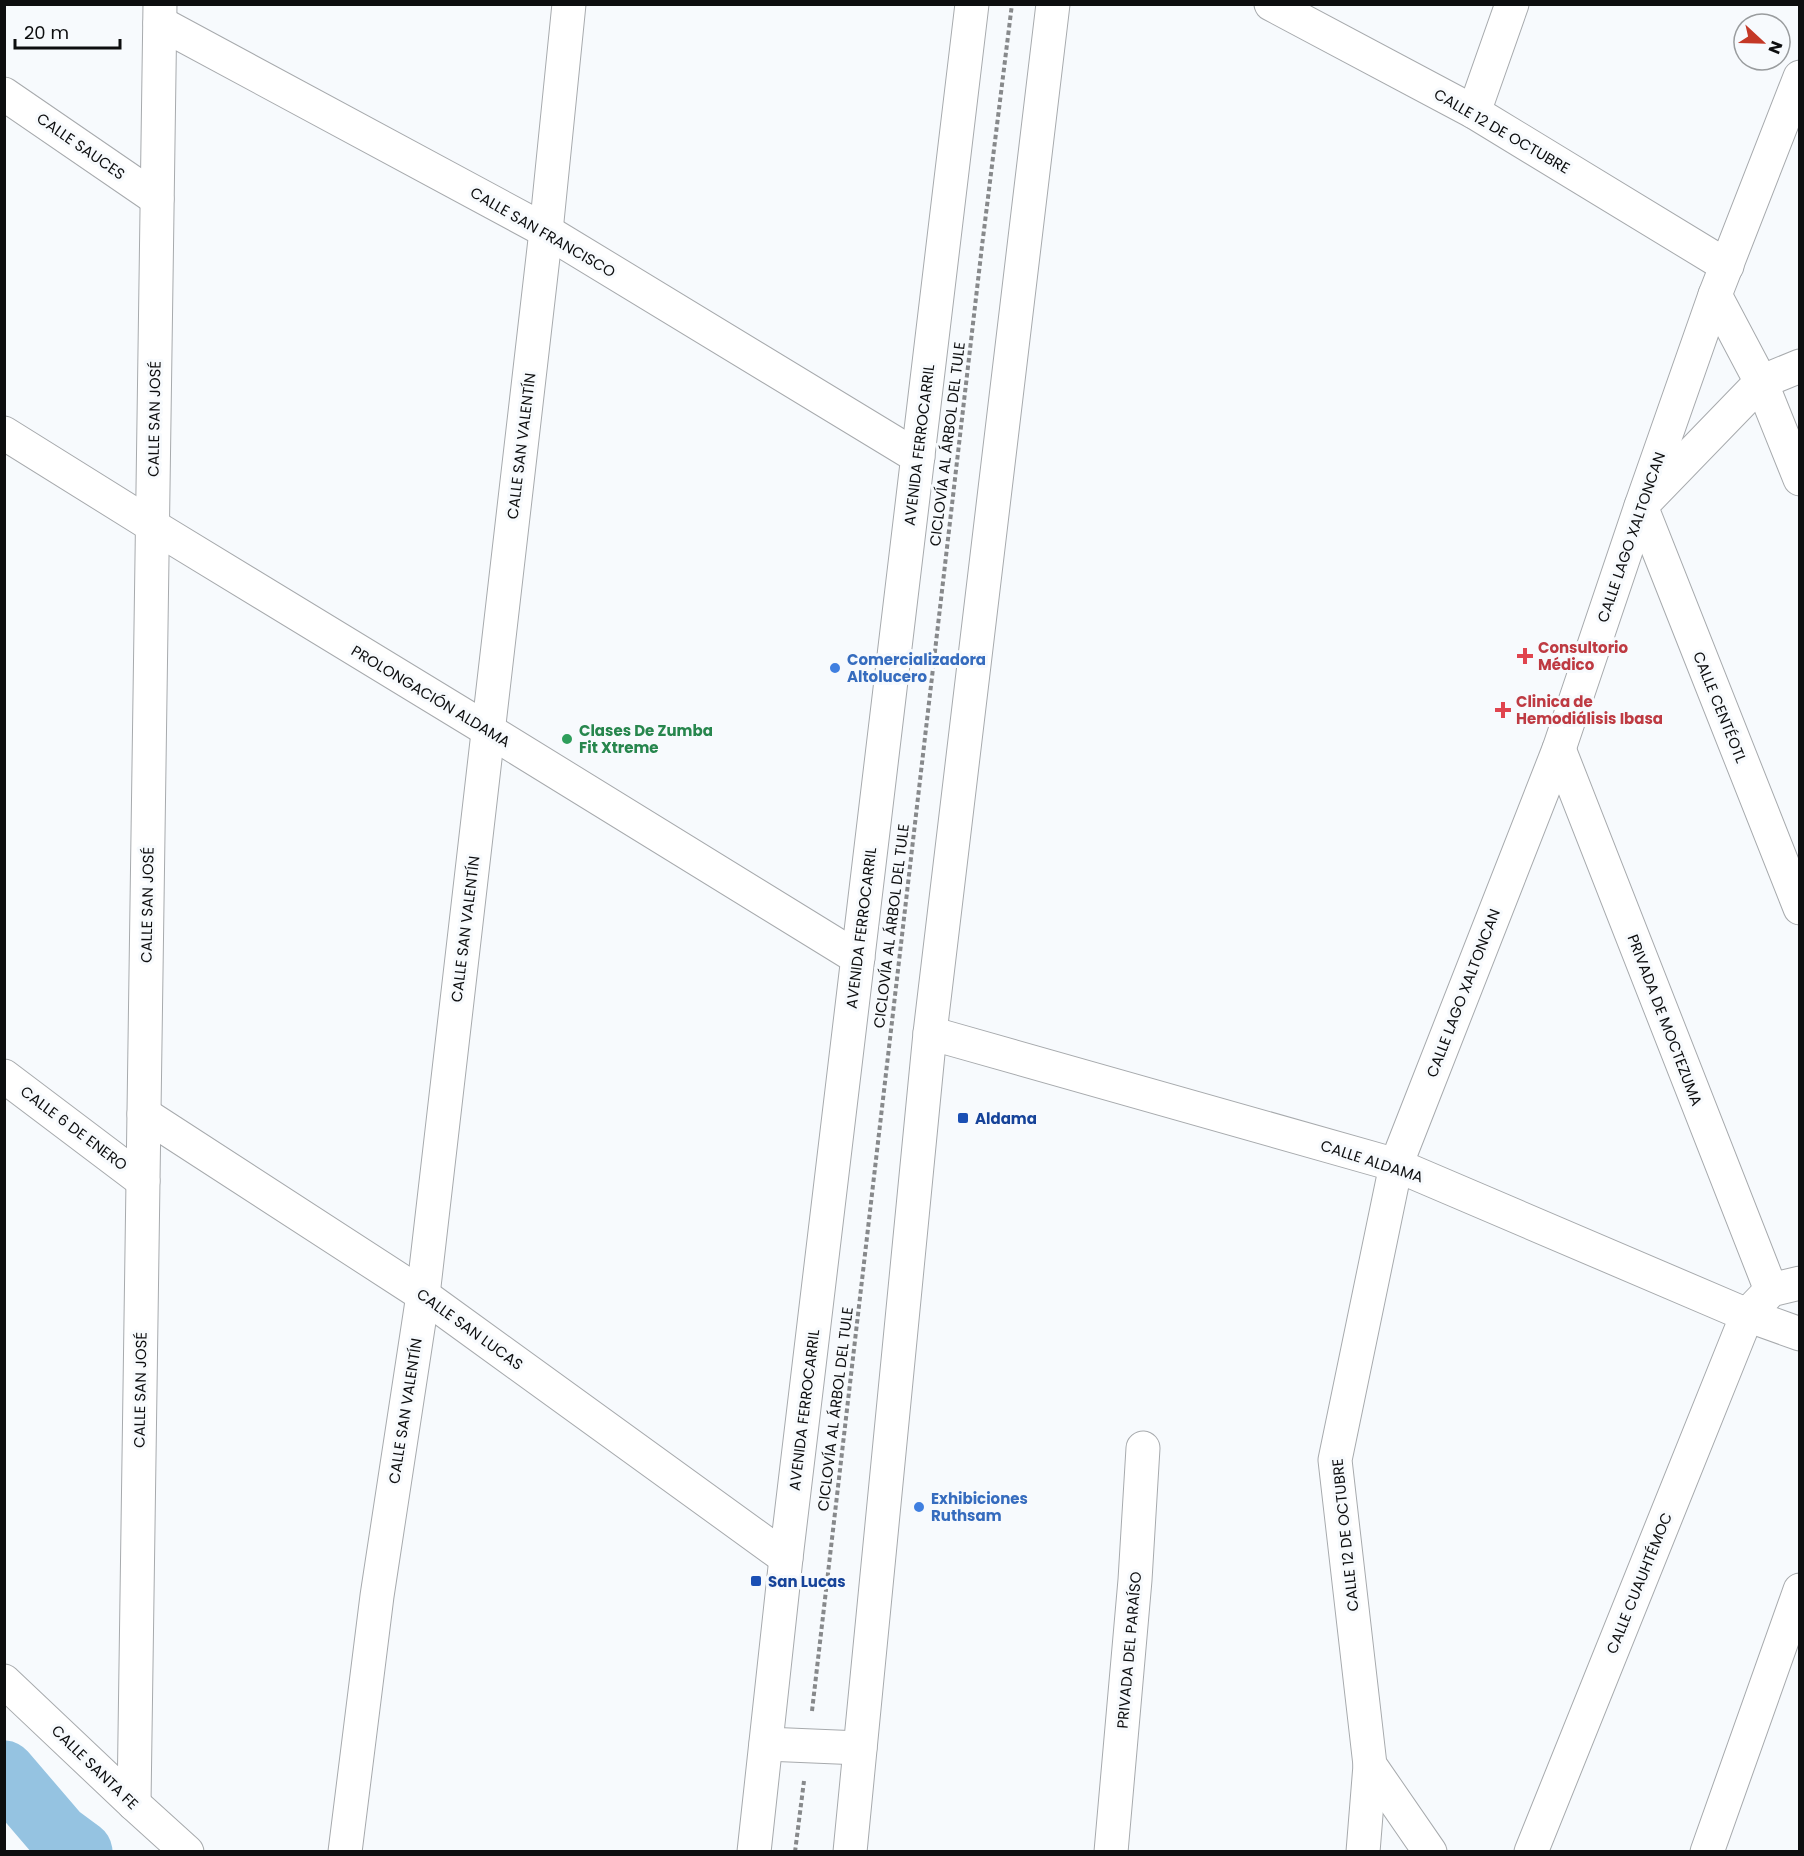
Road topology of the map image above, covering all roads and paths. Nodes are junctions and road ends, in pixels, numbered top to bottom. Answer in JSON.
{"nodes":[{"id":1,"x":568,"y":4,"type":"edge"},
{"id":2,"x":972,"y":4,"type":"edge"},
{"id":3,"x":1012,"y":4,"type":"edge"},
{"id":4,"x":1053,"y":4,"type":"edge"},
{"id":5,"x":1271,"y":4,"type":"edge"},
{"id":6,"x":1512,"y":4,"type":"edge"},
{"id":7,"x":160,"y":14,"type":"edge"},
{"id":8,"x":1800,"y":77,"type":"edge"},
{"id":9,"x":4,"y":94,"type":"edge"},
{"id":10,"x":1474,"y":112,"type":"junction"},
{"id":11,"x":157,"y":199,"type":"junction"},
{"id":12,"x":546,"y":231,"type":"junction"},
{"id":13,"x":1721,"y":281,"type":"junction"},
{"id":14,"x":1800,"y":366,"type":"edge"},
{"id":15,"x":1761,"y":382,"type":"junction"},
{"id":16,"x":4,"y":433,"type":"edge"},
{"id":17,"x":918,"y":457,"type":"junction"},
{"id":18,"x":1800,"y":478,"type":"edge"},
{"id":19,"x":1641,"y":506,"type":"junction"},
{"id":20,"x":153,"y":526,"type":"junction"},
{"id":21,"x":488,"y":730,"type":"junction"},
{"id":22,"x":1559,"y":749,"type":"junction"},
{"id":23,"x":1800,"y":908,"type":"edge"},
{"id":24,"x":858,"y":958,"type":"junction"},
{"id":25,"x":930,"y":1033,"type":"junction"},
{"id":26,"x":4,"y":1076,"type":"edge"},
{"id":27,"x":144,"y":1114,"type":"junction"},
{"id":28,"x":1396,"y":1165,"type":"junction"},
{"id":29,"x":143,"y":1181,"type":"junction"},
{"id":30,"x":1785,"y":1286,"type":"edge"},
{"id":31,"x":423,"y":1295,"type":"junction"},
{"id":32,"x":1747,"y":1315,"type":"junction"},
{"id":33,"x":1800,"y":1334,"type":"edge"},
{"id":34,"x":1143,"y":1448,"type":"dead end"},
{"id":35,"x":786,"y":1558,"type":"junction"},
{"id":36,"x":1800,"y":1590,"type":"edge"},
{"id":37,"x":4,"y":1681,"type":"edge"},
{"id":38,"x":766,"y":1744,"type":"junction"},
{"id":39,"x":808,"y":1745,"type":"junction"},
{"id":40,"x":860,"y":1748,"type":"junction"},
{"id":41,"x":1370,"y":1765,"type":"junction"},
{"id":42,"x":134,"y":1804,"type":"junction"},
{"id":43,"x":187,"y":1851,"type":"edge"},
{"id":44,"x":345,"y":1851,"type":"edge"},
{"id":45,"x":754,"y":1851,"type":"edge"},
{"id":46,"x":795,"y":1851,"type":"edge"},
{"id":47,"x":850,"y":1851,"type":"edge"},
{"id":48,"x":1111,"y":1851,"type":"edge"},
{"id":49,"x":1364,"y":1851,"type":"edge"},
{"id":50,"x":1430,"y":1851,"type":"edge"},
{"id":51,"x":1531,"y":1851,"type":"edge"},
{"id":52,"x":1707,"y":1851,"type":"edge"}],
"edges":[{"from":1,"to":12,"type":"street","name":"CALLE SAN VALENTÍN"},
{"from":2,"to":17,"type":"street","name":"AVENIDA FERROCARRIL"},
{"from":3,"to":39,"type":"path","name":"CICLOVÍA AL ÁRBOL DEL TULE"},
{"from":4,"to":25,"type":"street"},
{"from":5,"to":10,"type":"street","name":"CALLE 12 DE OCTUBRE"},
{"from":6,"to":10,"type":"street"},
{"from":7,"to":11,"type":"street","name":"CALLE SAN JOSÉ"},
{"from":7,"to":12,"type":"street","name":"CALLE SAN FRANCISCO"},
{"from":8,"to":13,"type":"street","name":"CALLE LAGO XALTONCAN"},
{"from":9,"to":11,"type":"street","name":"CALLE SAUCES"},
{"from":10,"to":13,"type":"street","name":"CALLE 12 DE OCTUBRE"},
{"from":11,"to":20,"type":"street","name":"CALLE SAN JOSÉ"},
{"from":12,"to":17,"type":"street","name":"CALLE SAN FRANCISCO"},
{"from":12,"to":21,"type":"street","name":"CALLE SAN VALENTÍN"},
{"from":13,"to":15,"type":"street"},
{"from":13,"to":19,"type":"street","name":"CALLE LAGO XALTONCAN"},
{"from":14,"to":15,"type":"street"},
{"from":15,"to":18,"type":"street"},
{"from":15,"to":19,"type":"street"},
{"from":16,"to":20,"type":"street","name":"PROLONGACIÓN ALDAMA"},
{"from":17,"to":24,"type":"street","name":"AVENIDA FERROCARRIL"},
{"from":19,"to":22,"type":"street","name":"CALLE LAGO XALTONCAN"},
{"from":19,"to":23,"type":"street","name":"CALLE CENTÉOTL"},
{"from":20,"to":21,"type":"street","name":"PROLONGACIÓN ALDAMA"},
{"from":20,"to":27,"type":"street","name":"CALLE SAN JOSÉ"},
{"from":21,"to":24,"type":"street","name":"PROLONGACIÓN ALDAMA"},
{"from":21,"to":31,"type":"street","name":"CALLE SAN VALENTÍN"},
{"from":22,"to":28,"type":"street","name":"CALLE LAGO XALTONCAN"},
{"from":22,"to":30,"type":"street","name":"PRIVADA DE MOCTEZUMA"},
{"from":24,"to":35,"type":"street","name":"AVENIDA FERROCARRIL"},
{"from":25,"to":28,"type":"street","name":"CALLE ALDAMA"},
{"from":25,"to":40,"type":"street"},
{"from":26,"to":29,"type":"street","name":"CALLE 6 DE ENERO"},
{"from":27,"to":29,"type":"street","name":"CALLE SAN JOSÉ"},
{"from":27,"to":31,"type":"street","name":"CALLE SAN LUCAS"},
{"from":28,"to":32,"type":"street","name":"CALLE ALDAMA"},
{"from":28,"to":41,"type":"street","name":"CALLE 12 DE OCTUBRE"},
{"from":29,"to":42,"type":"street","name":"CALLE SAN JOSÉ"},
{"from":30,"to":32,"type":"street"},
{"from":31,"to":35,"type":"street","name":"CALLE SAN LUCAS"},
{"from":31,"to":44,"type":"street","name":"CALLE SAN VALENTÍN"},
{"from":32,"to":33,"type":"street","name":"CALLE ALDAMA"},
{"from":32,"to":51,"type":"street","name":"CALLE CUAUHTÉMOC"},
{"from":34,"to":48,"type":"street","name":"PRIVADA DEL PARAÍSO"},
{"from":35,"to":38,"type":"street","name":"AVENIDA FERROCARRIL"},
{"from":36,"to":52,"type":"street"},
{"from":37,"to":42,"type":"street","name":"CALLE SANTA FE"},
{"from":38,"to":39,"type":"street"},
{"from":38,"to":45,"type":"street","name":"AVENIDA FERROCARRIL"},
{"from":39,"to":40,"type":"street"},
{"from":39,"to":46,"type":"path","name":"CICLOVÍA AL ÁRBOL DEL TULE"},
{"from":40,"to":47,"type":"street"},
{"from":41,"to":49,"type":"street","name":"CALLE 12 DE OCTUBRE"},
{"from":41,"to":50,"type":"street","name":"CALLE 12 DE OCTUBRE"},
{"from":42,"to":43,"type":"street","name":"CALLE SANTA FE"}]}
